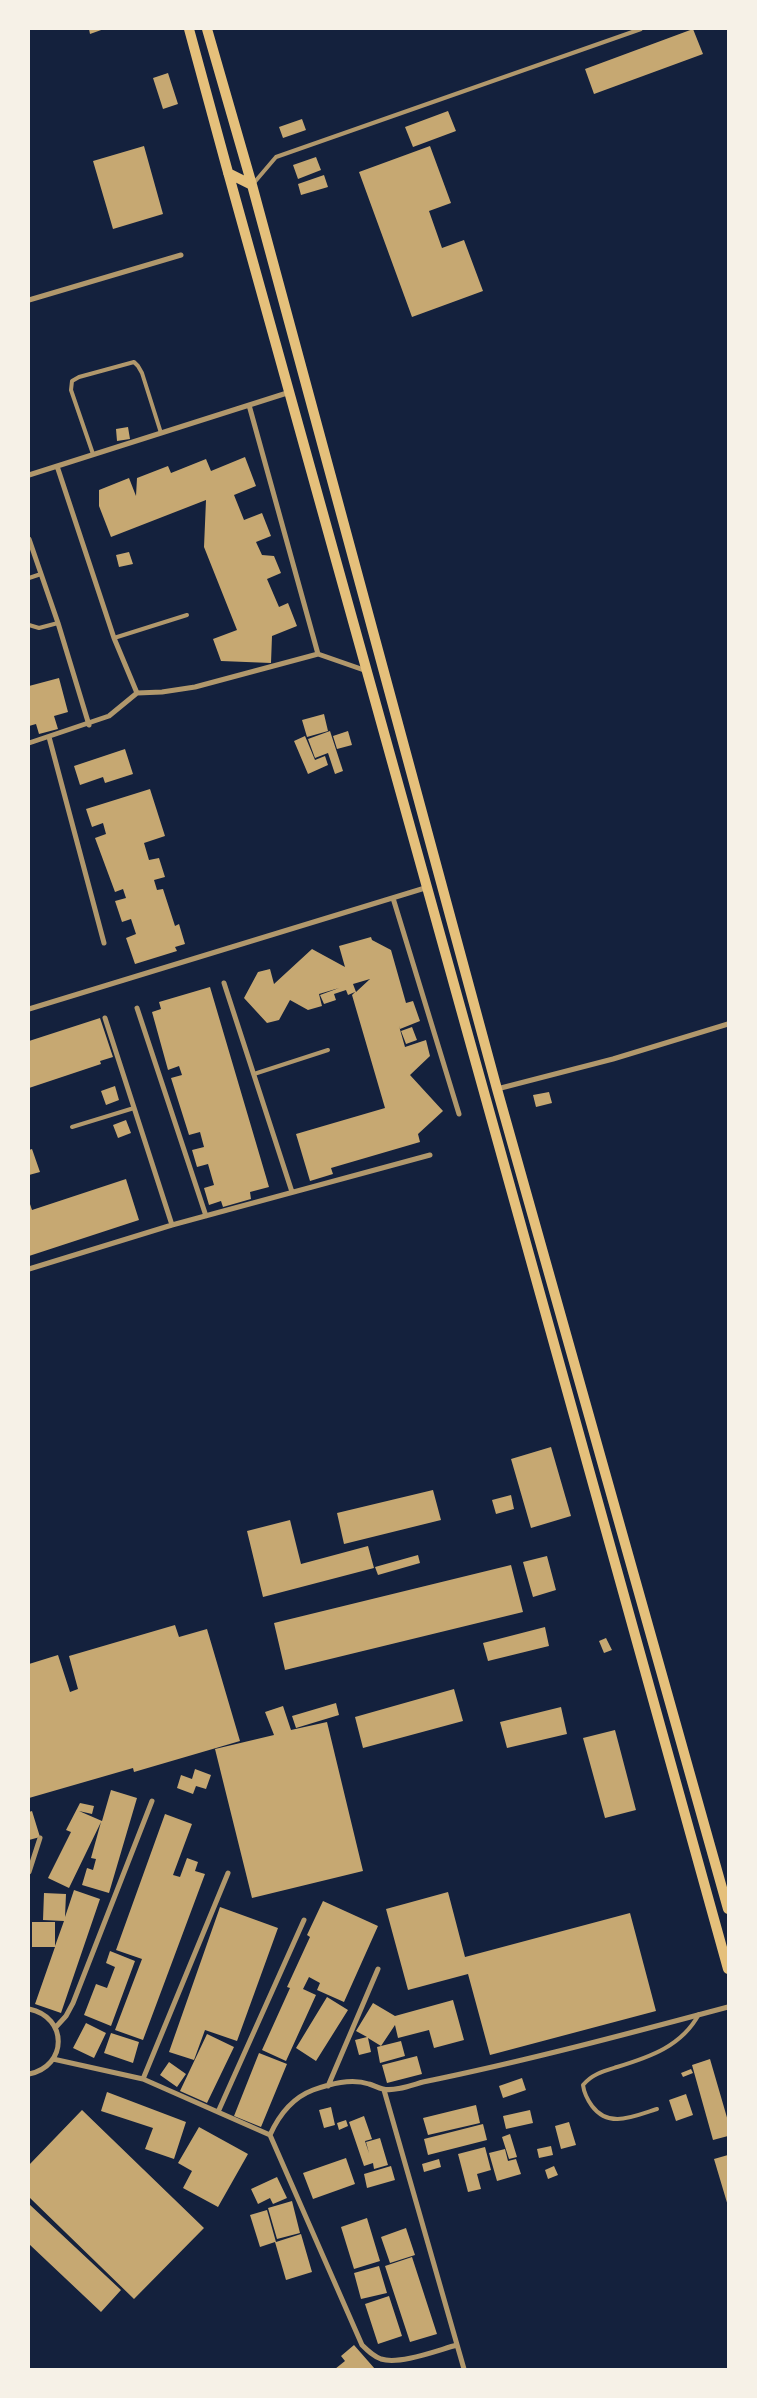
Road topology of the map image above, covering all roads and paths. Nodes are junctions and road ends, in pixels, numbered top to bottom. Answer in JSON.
{"nodes":[{"id":1,"x":190,"y":29,"type":"edge"},
{"id":2,"x":207,"y":29,"type":"edge"},
{"id":3,"x":641,"y":29,"type":"edge"},
{"id":4,"x":228,"y":173,"type":"junction"},
{"id":5,"x":252,"y":185,"type":"junction"},
{"id":6,"x":181,"y":255,"type":"dead end"},
{"id":7,"x":29,"y":300,"type":"edge"},
{"id":8,"x":287,"y":393,"type":"junction"},
{"id":9,"x":249,"y":405,"type":"junction"},
{"id":10,"x":161,"y":433,"type":"junction"},
{"id":11,"x":93,"y":454,"type":"junction"},
{"id":12,"x":57,"y":466,"type":"junction"},
{"id":13,"x":29,"y":475,"type":"edge"},
{"id":14,"x":29,"y":539,"type":"edge"},
{"id":15,"x":41,"y":574,"type":"junction"},
{"id":16,"x":29,"y":578,"type":"edge"},
{"id":17,"x":187,"y":615,"type":"dead end"},
{"id":18,"x":58,"y":623,"type":"junction"},
{"id":19,"x":29,"y":625,"type":"edge"},
{"id":20,"x":114,"y":638,"type":"junction"},
{"id":21,"x":318,"y":654,"type":"junction"},
{"id":22,"x":365,"y":670,"type":"junction"},
{"id":23,"x":137,"y":693,"type":"junction"},
{"id":24,"x":89,"y":724,"type":"junction"},
{"id":25,"x":49,"y":737,"type":"junction"},
{"id":26,"x":29,"y":743,"type":"edge"},
{"id":27,"x":426,"y":888,"type":"junction"},
{"id":28,"x":393,"y":898,"type":"junction"},
{"id":29,"x":104,"y":943,"type":"dead end"},
{"id":30,"x":224,"y":983,"type":"dead end"},
{"id":31,"x":29,"y":1008,"type":"edge"},
{"id":32,"x":137,"y":1008,"type":"dead end"},
{"id":33,"x":105,"y":1018,"type":"dead end"},
{"id":34,"x":728,"y":1024,"type":"edge"},
{"id":35,"x":328,"y":1050,"type":"dead end"},
{"id":36,"x":254,"y":1074,"type":"junction"},
{"id":37,"x":497,"y":1089,"type":"junction"},
{"id":38,"x":134,"y":1108,"type":"junction"},
{"id":39,"x":459,"y":1114,"type":"dead end"},
{"id":40,"x":72,"y":1127,"type":"dead end"},
{"id":41,"x":430,"y":1155,"type":"dead end"},
{"id":42,"x":292,"y":1192,"type":"junction"},
{"id":43,"x":206,"y":1216,"type":"junction"},
{"id":44,"x":172,"y":1225,"type":"junction"},
{"id":45,"x":29,"y":1269,"type":"edge"},
{"id":46,"x":152,"y":1801,"type":"dead end"},
{"id":47,"x":40,"y":1838,"type":"dead end"},
{"id":48,"x":29,"y":1872,"type":"edge"},
{"id":49,"x":228,"y":1873,"type":"dead end"},
{"id":50,"x":728,"y":1909,"type":"edge"},
{"id":51,"x":304,"y":1920,"type":"dead end"},
{"id":52,"x":378,"y":1969,"type":"dead end"},
{"id":53,"x":728,"y":1970,"type":"edge"},
{"id":54,"x":728,"y":2007,"type":"edge"},
{"id":55,"x":29,"y":2009,"type":"edge"},
{"id":56,"x":699,"y":2014,"type":"junction"},
{"id":57,"x":55,"y":2028,"type":"junction"},
{"id":58,"x":53,"y":2060,"type":"junction"},
{"id":59,"x":29,"y":2074,"type":"edge"},
{"id":60,"x":143,"y":2079,"type":"junction"},
{"id":61,"x":328,"y":2086,"type":"junction"},
{"id":62,"x":384,"y":2090,"type":"junction"},
{"id":63,"x":657,"y":2110,"type":"dead end"},
{"id":64,"x":218,"y":2112,"type":"junction"},
{"id":65,"x":270,"y":2135,"type":"junction"},
{"id":66,"x":457,"y":2345,"type":"junction"},
{"id":67,"x":464,"y":2369,"type":"edge"}],
"edges":[{"from":1,"to":4,"type":"main road"},
{"from":2,"to":5,"type":"main road"},
{"from":3,"to":5,"type":"lane"},
{"from":4,"to":5,"type":"main road"},
{"from":4,"to":8,"type":"main road"},
{"from":5,"to":37,"type":"main road"},
{"from":6,"to":7,"type":"street"},
{"from":8,"to":9,"type":"street"},
{"from":8,"to":22,"type":"main road"},
{"from":9,"to":10,"type":"street"},
{"from":9,"to":21,"type":"street"},
{"from":10,"to":11,"type":"street"},
{"from":10,"to":11,"type":"lane"},
{"from":11,"to":12,"type":"street"},
{"from":12,"to":13,"type":"street"},
{"from":12,"to":20,"type":"street"},
{"from":14,"to":15,"type":"street"},
{"from":15,"to":16,"type":"lane"},
{"from":15,"to":18,"type":"street"},
{"from":17,"to":20,"type":"lane"},
{"from":18,"to":19,"type":"lane"},
{"from":18,"to":24,"type":"street"},
{"from":20,"to":23,"type":"street"},
{"from":21,"to":22,"type":"street"},
{"from":21,"to":23,"type":"street"},
{"from":22,"to":27,"type":"main road"},
{"from":23,"to":24,"type":"street"},
{"from":24,"to":25,"type":"street"},
{"from":25,"to":26,"type":"street"},
{"from":25,"to":29,"type":"street"},
{"from":27,"to":28,"type":"street"},
{"from":27,"to":53,"type":"main road"},
{"from":28,"to":31,"type":"street"},
{"from":28,"to":39,"type":"street"},
{"from":30,"to":36,"type":"street"},
{"from":32,"to":43,"type":"street"},
{"from":33,"to":38,"type":"street"},
{"from":34,"to":37,"type":"street"},
{"from":35,"to":36,"type":"lane"},
{"from":36,"to":42,"type":"street"},
{"from":37,"to":50,"type":"main road"},
{"from":38,"to":40,"type":"lane"},
{"from":38,"to":44,"type":"street"},
{"from":41,"to":42,"type":"street"},
{"from":42,"to":43,"type":"street"},
{"from":43,"to":44,"type":"street"},
{"from":44,"to":45,"type":"street"},
{"from":46,"to":57,"type":"street"},
{"from":47,"to":48,"type":"street"},
{"from":49,"to":60,"type":"street"},
{"from":51,"to":64,"type":"street"},
{"from":52,"to":61,"type":"street"},
{"from":54,"to":56,"type":"street"},
{"from":55,"to":57,"type":"street"},
{"from":56,"to":62,"type":"street"},
{"from":56,"to":63,"type":"lane"},
{"from":57,"to":58,"type":"street"},
{"from":58,"to":59,"type":"street"},
{"from":58,"to":60,"type":"street"},
{"from":60,"to":64,"type":"street"},
{"from":61,"to":62,"type":"street"},
{"from":61,"to":65,"type":"street"},
{"from":62,"to":66,"type":"street"},
{"from":64,"to":65,"type":"street"},
{"from":65,"to":66,"type":"street"},
{"from":66,"to":67,"type":"street"}]}
